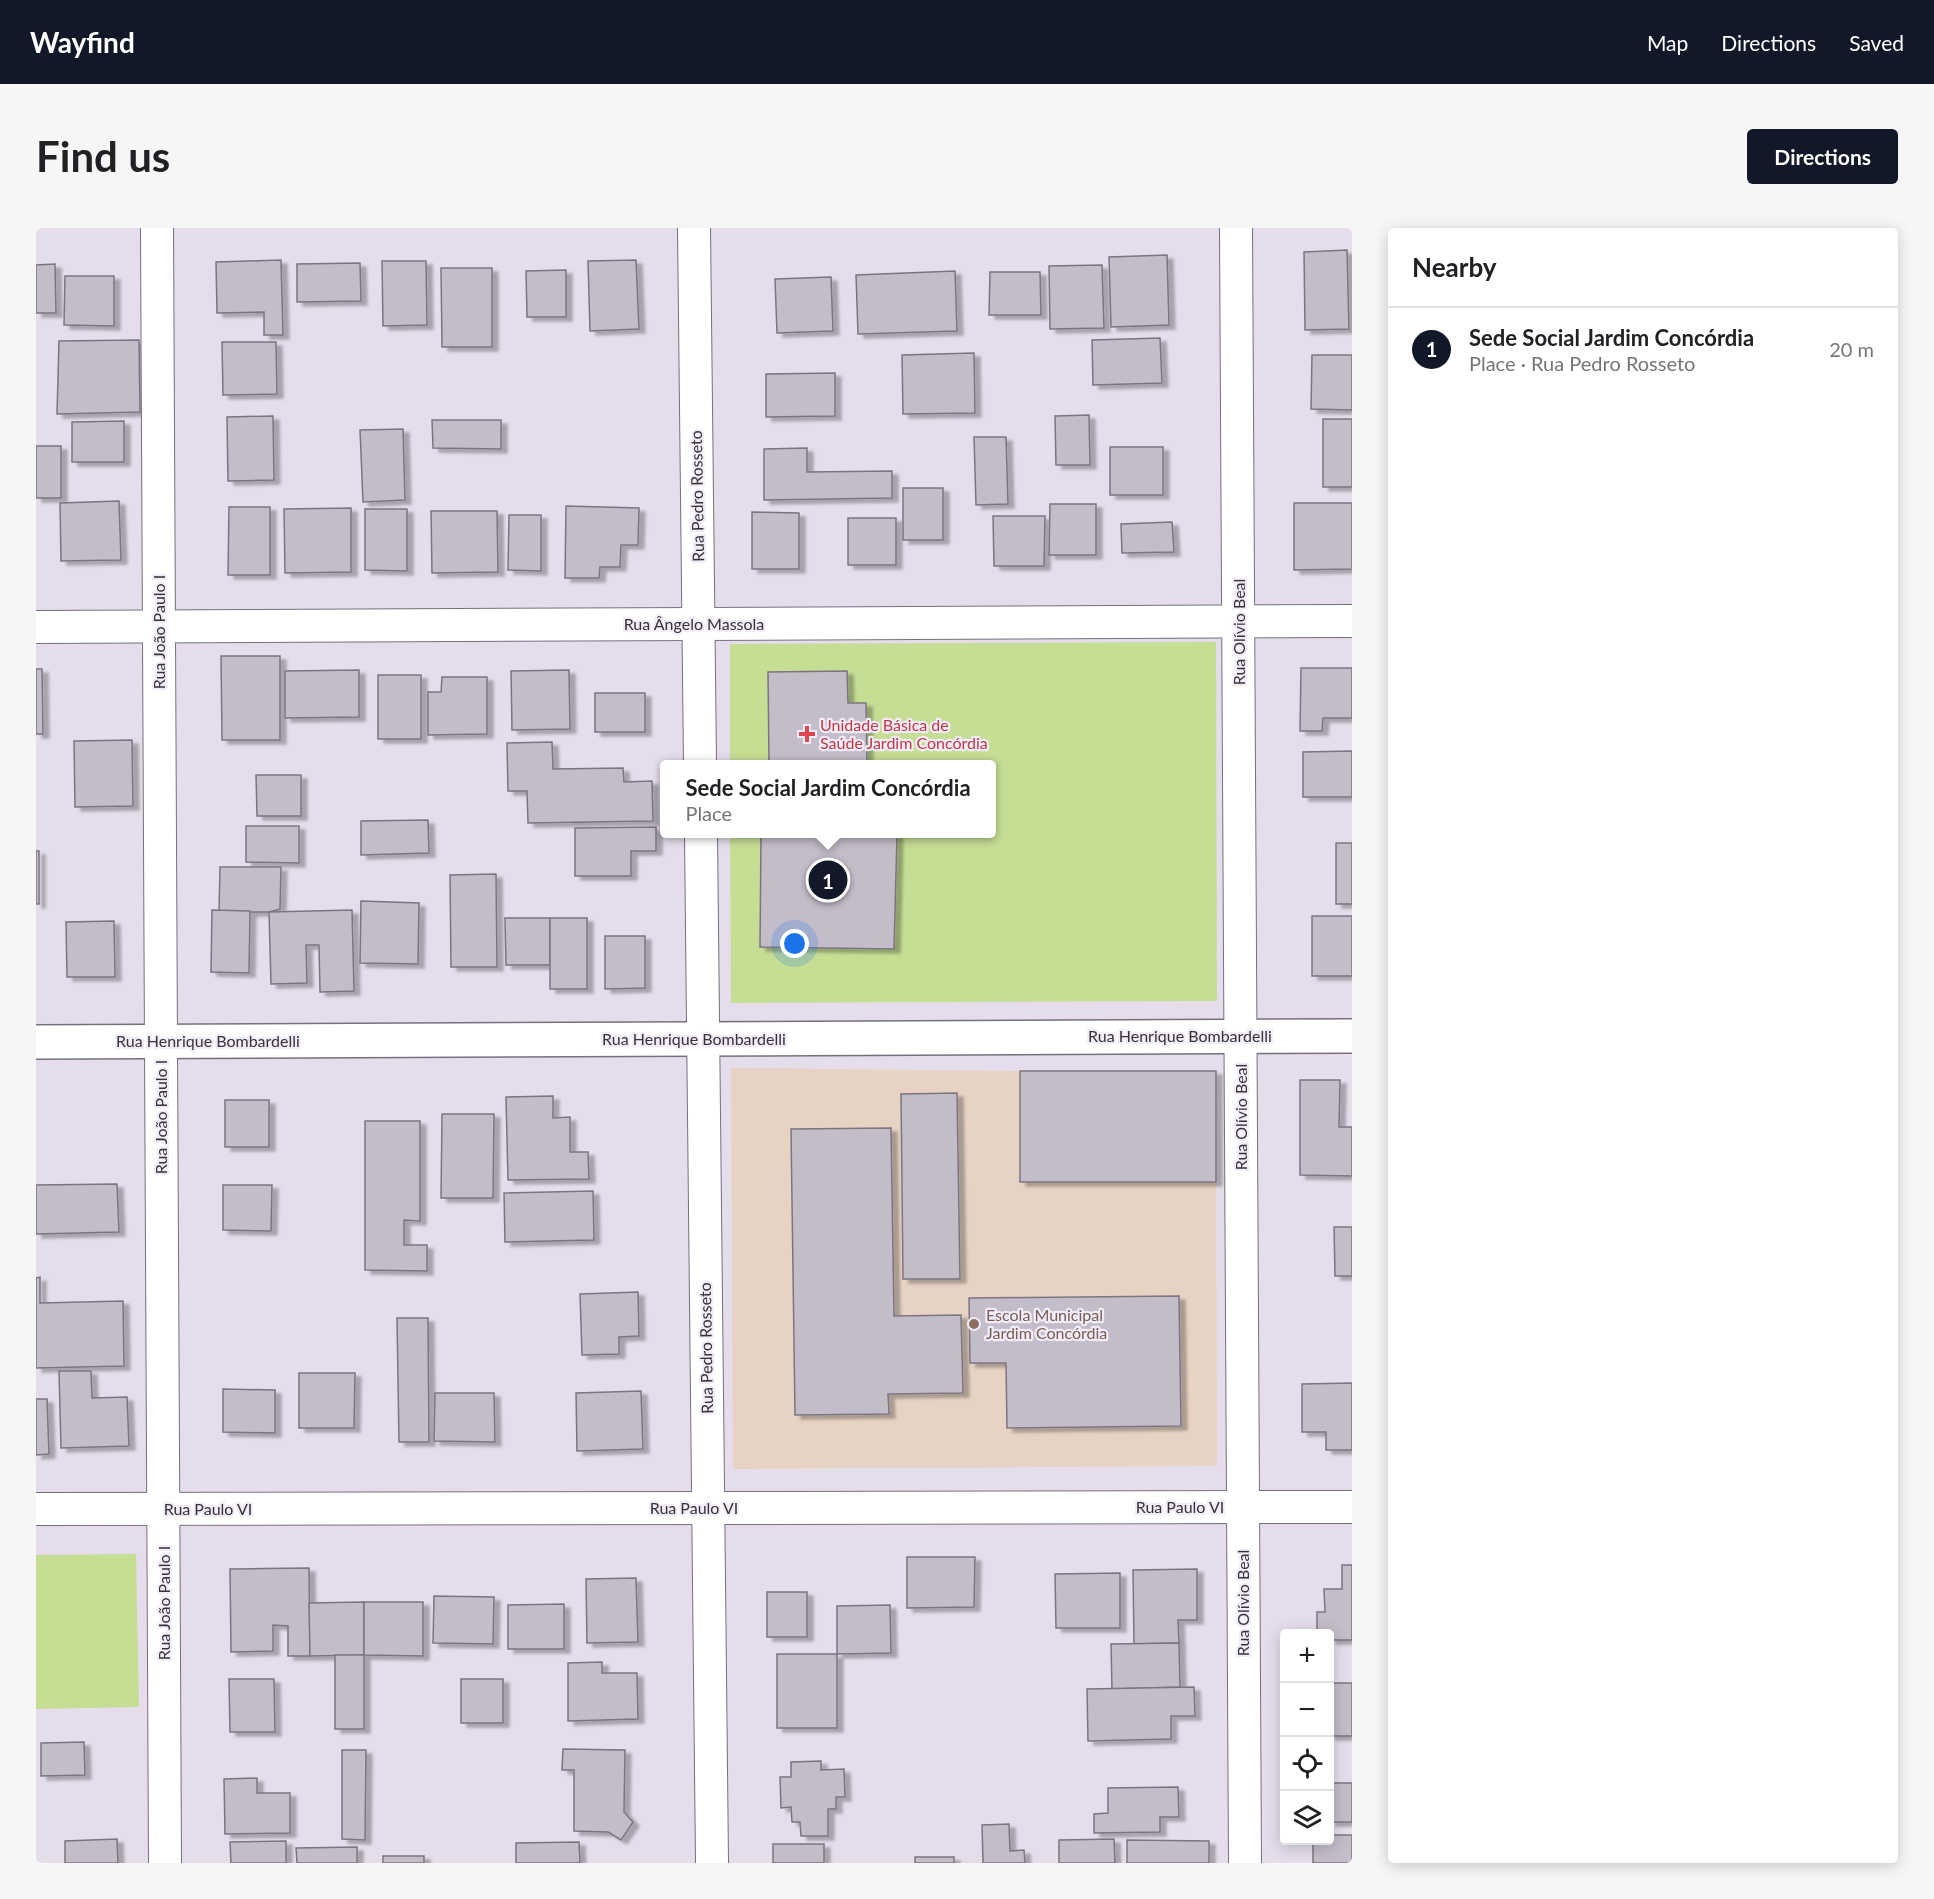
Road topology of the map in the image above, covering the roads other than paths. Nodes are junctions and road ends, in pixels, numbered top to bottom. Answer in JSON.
{"nodes":[{"id":1,"x":157,"y":228,"type":"edge"},
{"id":2,"x":694,"y":228,"type":"edge"},
{"id":3,"x":1236,"y":228,"type":"edge"},
{"id":4,"x":1352,"y":621,"type":"edge"},
{"id":5,"x":1239,"y":622,"type":"junction"},
{"id":6,"x":698,"y":624,"type":"junction"},
{"id":7,"x":159,"y":626,"type":"junction"},
{"id":8,"x":36,"y":627,"type":"edge"},
{"id":9,"x":700,"y":760,"type":"edge"},
{"id":10,"x":701,"y":838,"type":"edge"},
{"id":11,"x":1352,"y":1035,"type":"edge"},
{"id":12,"x":1241,"y":1036,"type":"junction"},
{"id":13,"x":703,"y":1039,"type":"junction"},
{"id":14,"x":161,"y":1041,"type":"junction"},
{"id":15,"x":36,"y":1042,"type":"edge"},
{"id":16,"x":1243,"y":1507,"type":"junction"},
{"id":17,"x":1352,"y":1507,"type":"edge"},
{"id":18,"x":708,"y":1508,"type":"junction"},
{"id":19,"x":36,"y":1509,"type":"edge"},
{"id":20,"x":163,"y":1509,"type":"junction"},
{"id":21,"x":165,"y":1863,"type":"edge"},
{"id":22,"x":712,"y":1863,"type":"edge"},
{"id":23,"x":1245,"y":1863,"type":"edge"}],
"edges":[{"from":1,"to":7,"type":"street","name":"Rua João Paulo I"},
{"from":2,"to":6,"type":"street","name":"Rua Pedro Rosseto"},
{"from":3,"to":5,"type":"street","name":"Rua Olívio Beal"},
{"from":4,"to":5,"type":"street","name":"Rua Ângelo Massola"},
{"from":5,"to":6,"type":"street","name":"Rua Ângelo Massola"},
{"from":5,"to":12,"type":"street","name":"Rua Olívio Beal"},
{"from":6,"to":7,"type":"street","name":"Rua Ângelo Massola"},
{"from":6,"to":9,"type":"street","name":"Rua Pedro Rosseto"},
{"from":7,"to":8,"type":"street","name":"Rua Ângelo Massola"},
{"from":7,"to":14,"type":"street","name":"Rua João Paulo I"},
{"from":10,"to":13,"type":"street","name":"Rua Pedro Rosseto"},
{"from":11,"to":12,"type":"street","name":"Rua Henrique Bombardelli"},
{"from":12,"to":13,"type":"street","name":"Rua Henrique Bombardelli"},
{"from":12,"to":16,"type":"street","name":"Rua Olívio Beal"},
{"from":13,"to":14,"type":"street","name":"Rua Henrique Bombardelli"},
{"from":13,"to":18,"type":"street","name":"Rua Pedro Rosseto"},
{"from":14,"to":15,"type":"street","name":"Rua Henrique Bombardelli"},
{"from":14,"to":20,"type":"street","name":"Rua João Paulo I"},
{"from":16,"to":17,"type":"street","name":"Rua Paulo VI"},
{"from":16,"to":18,"type":"street","name":"Rua Paulo VI"},
{"from":16,"to":23,"type":"street","name":"Rua Olívio Beal"},
{"from":18,"to":20,"type":"street","name":"Rua Paulo VI"},
{"from":18,"to":22,"type":"street","name":"Rua Pedro Rosseto"},
{"from":19,"to":20,"type":"street","name":"Rua Paulo VI"},
{"from":20,"to":21,"type":"street","name":"Rua João Paulo I"}]}
